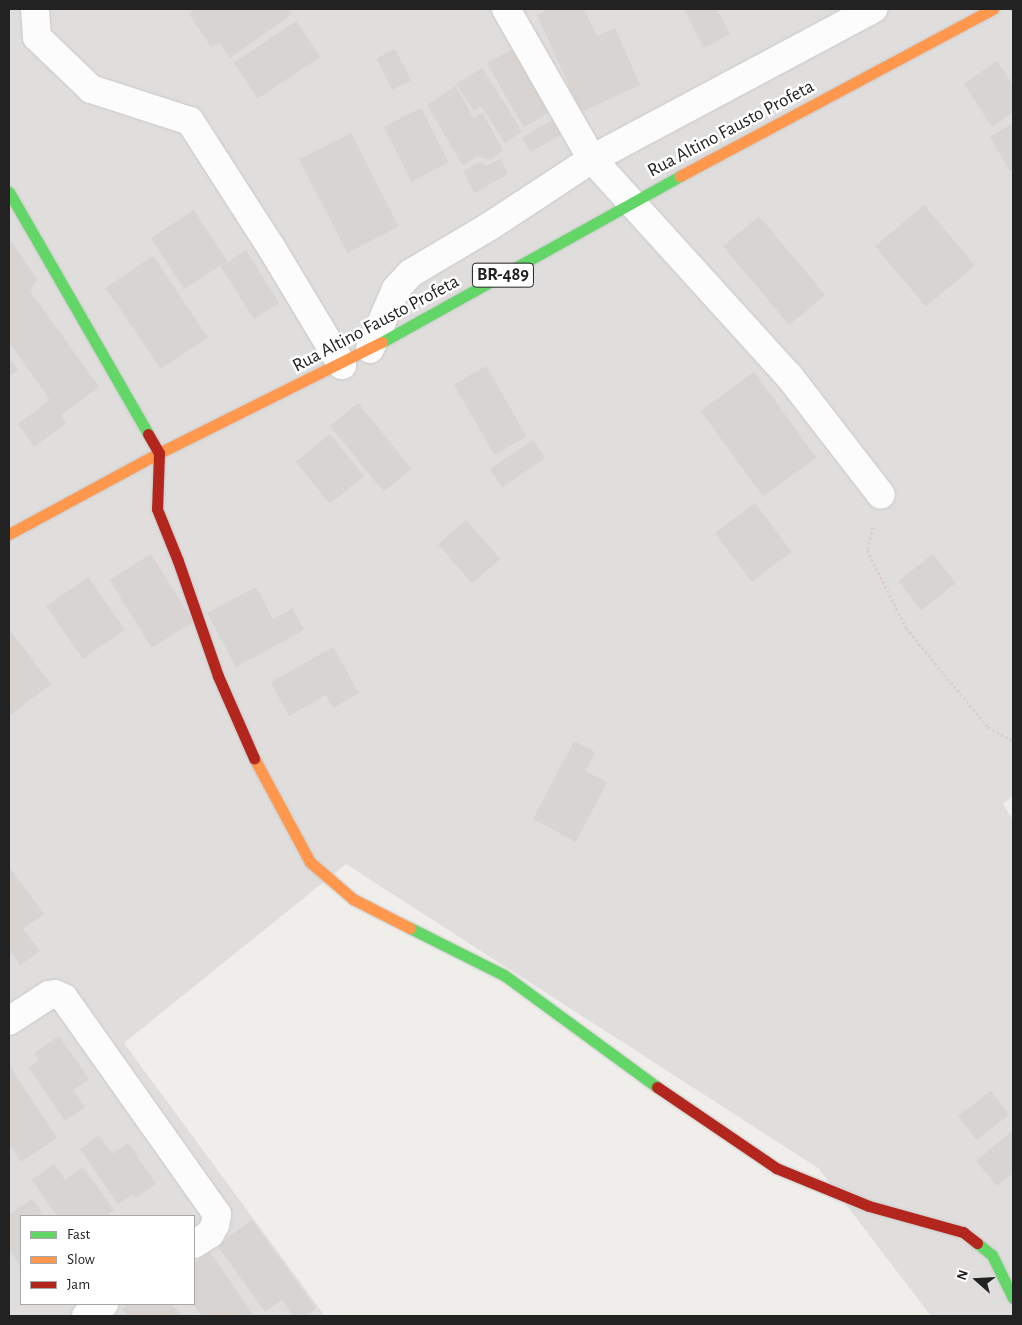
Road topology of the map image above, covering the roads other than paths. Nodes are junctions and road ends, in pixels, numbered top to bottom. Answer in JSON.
{"nodes":[{"id":1,"x":35,"y":9,"type":"edge"},
{"id":2,"x":506,"y":9,"type":"edge"},
{"id":3,"x":873,"y":9,"type":"edge"},
{"id":4,"x":993,"y":9,"type":"edge"},
{"id":5,"x":592,"y":159,"type":"junction"},
{"id":6,"x":9,"y":192,"type":"edge"},
{"id":7,"x":631,"y":202,"type":"junction"},
{"id":8,"x":370,"y":350,"type":"junction"},
{"id":9,"x":342,"y":365,"type":"junction"},
{"id":10,"x":159,"y":453,"type":"junction"},
{"id":11,"x":881,"y":495,"type":"road end"},
{"id":12,"x":9,"y":534,"type":"edge"},
{"id":13,"x":9,"y":1021,"type":"edge"},
{"id":14,"x":195,"y":1243,"type":"edge"},
{"id":15,"x":1013,"y":1298,"type":"edge"},
{"id":16,"x":102,"y":1305,"type":"edge"},
{"id":17,"x":86,"y":1316,"type":"edge"}],
"edges":[{"from":1,"to":9,"type":"street"},
{"from":2,"to":5,"type":"street"},
{"from":3,"to":5,"type":"street"},
{"from":4,"to":7,"type":"street","name":"Rua Altino Fausto Profeta","number":"BR-489"},
{"from":5,"to":7,"type":"street"},
{"from":5,"to":8,"type":"street"},
{"from":6,"to":10,"type":"street"},
{"from":7,"to":8,"type":"street","name":"Rua Altino Fausto Profeta","number":"BR-489"},
{"from":7,"to":11,"type":"street"},
{"from":8,"to":9,"type":"street","name":"Rua Altino Fausto Profeta","number":"BR-489"},
{"from":9,"to":10,"type":"street","name":"Rua Altino Fausto Profeta","number":"BR-489"},
{"from":10,"to":12,"type":"street","name":"Rua Altino Fausto Profeta","number":"BR-489"},
{"from":10,"to":15,"type":"street"},
{"from":13,"to":14,"type":"street"},
{"from":16,"to":17,"type":"street"}]}
